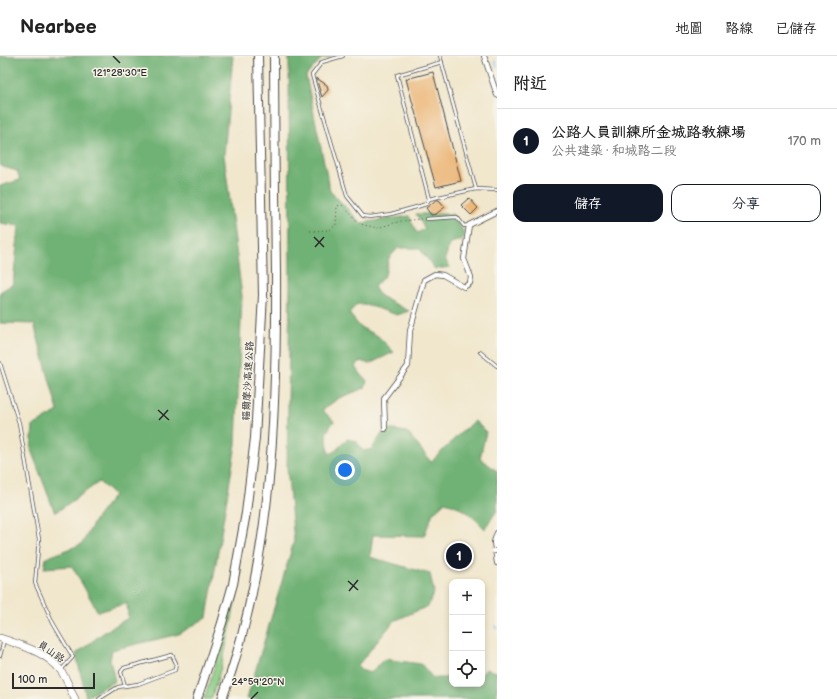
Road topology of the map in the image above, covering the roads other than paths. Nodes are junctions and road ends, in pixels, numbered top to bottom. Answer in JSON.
{"nodes":[{"id":1,"x":258,"y":56,"type":"edge"},
{"id":2,"x":274,"y":56,"type":"edge"},
{"id":3,"x":343,"y":56,"type":"edge"},
{"id":4,"x":440,"y":56,"type":"edge"},
{"id":5,"x":484,"y":56,"type":"edge"},
{"id":6,"x":487,"y":56,"type":"edge"},
{"id":7,"x":442,"y":62,"type":"junction"},
{"id":8,"x":486,"y":62,"type":"junction"},
{"id":9,"x":497,"y":95,"type":"edge"},
{"id":10,"x":476,"y":189,"type":"junction"},
{"id":11,"x":497,"y":190,"type":"edge"},
{"id":12,"x":429,"y":199,"type":"junction"},
{"id":13,"x":497,"y":211,"type":"edge"},
{"id":14,"x":426,"y":219,"type":"road end"},
{"id":15,"x":468,"y":225,"type":"junction"},
{"id":16,"x":480,"y":352,"type":"dead end"},
{"id":17,"x":0,"y":363,"type":"edge"},
{"id":18,"x":497,"y":366,"type":"edge"},
{"id":19,"x":385,"y":429,"type":"dead end"},
{"id":20,"x":497,"y":533,"type":"edge"},
{"id":21,"x":496,"y":551,"type":"edge"},
{"id":22,"x":497,"y":563,"type":"edge"},
{"id":23,"x":2,"y":639,"type":"edge"},
{"id":24,"x":0,"y":656,"type":"edge"},
{"id":25,"x":60,"y":670,"type":"junction"},
{"id":26,"x":125,"y":686,"type":"junction"},
{"id":27,"x":197,"y":698,"type":"edge"},
{"id":28,"x":75,"y":699,"type":"edge"},
{"id":29,"x":99,"y":699,"type":"edge"},
{"id":30,"x":223,"y":699,"type":"edge"}],
"edges":[{"from":1,"to":27,"type":"highway","name":"福爾摩沙高速公路"},
{"from":2,"to":30,"type":"highway"},
{"from":3,"to":12,"type":"lane"},
{"from":4,"to":7,"type":"lane"},
{"from":5,"to":8,"type":"street"},
{"from":6,"to":8,"type":"lane"},
{"from":7,"to":10,"type":"lane"},
{"from":7,"to":12,"type":"lane"},
{"from":8,"to":9,"type":"street"},
{"from":10,"to":11,"type":"lane"},
{"from":10,"to":12,"type":"lane"},
{"from":13,"to":15,"type":"street"},
{"from":14,"to":15,"type":"lane"},
{"from":15,"to":19,"type":"street"},
{"from":16,"to":18,"type":"lane"},
{"from":17,"to":25,"type":"lane"},
{"from":20,"to":21,"type":"street"},
{"from":21,"to":22,"type":"street"},
{"from":23,"to":24,"type":"lane"},
{"from":23,"to":25,"type":"street","name":"員山路"},
{"from":25,"to":28,"type":"street","name":"員山路"},
{"from":26,"to":26,"type":"lane"},
{"from":26,"to":29,"type":"lane"}]}
